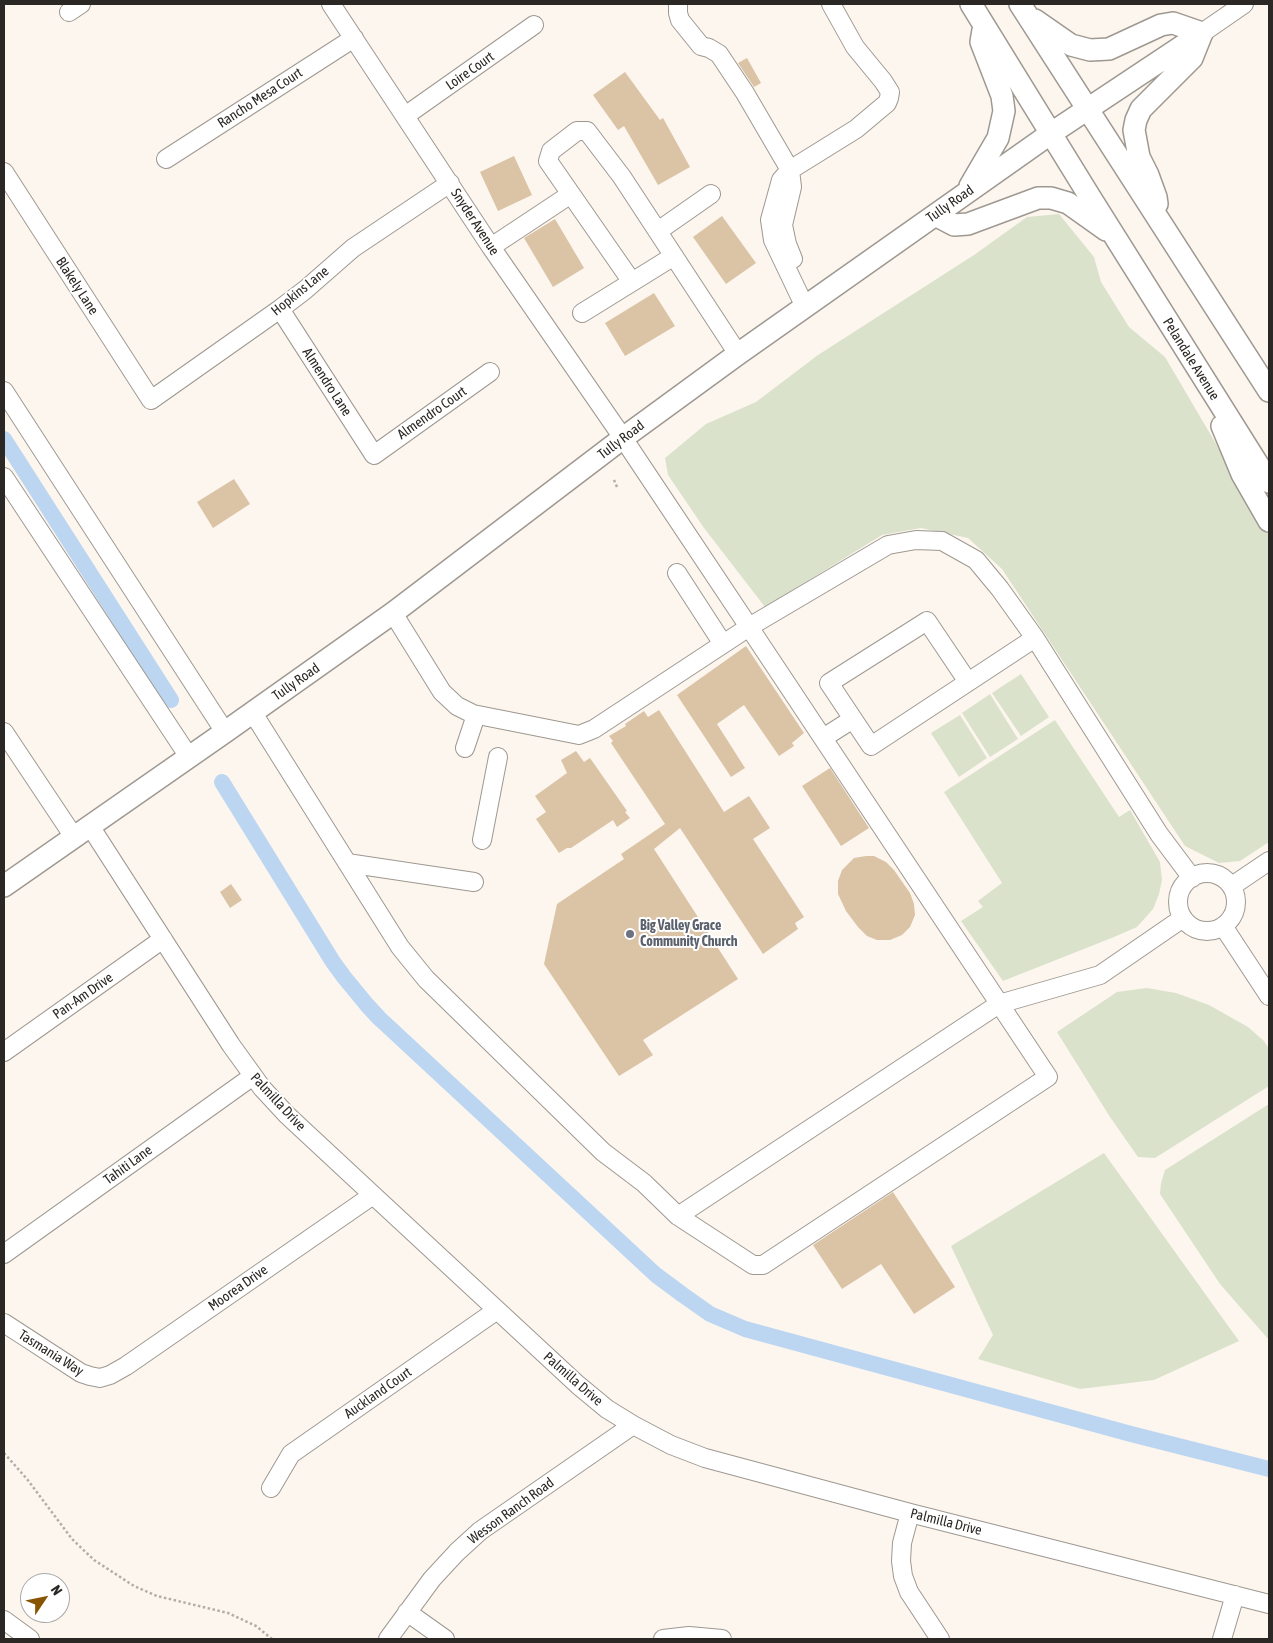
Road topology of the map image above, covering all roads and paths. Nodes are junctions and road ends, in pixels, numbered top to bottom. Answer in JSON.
{"nodes":[{"id":1,"x":331,"y":4,"type":"edge"},
{"id":2,"x":678,"y":4,"type":"edge"},
{"id":3,"x":831,"y":4,"type":"edge"},
{"id":4,"x":971,"y":4,"type":"edge"},
{"id":5,"x":1244,"y":4,"type":"edge"},
{"id":6,"x":1022,"y":7,"type":"edge"},
{"id":7,"x":983,"y":22,"type":"junction"},
{"id":8,"x":534,"y":25,"type":"dead end"},
{"id":9,"x":1202,"y":33,"type":"junction"},
{"id":10,"x":354,"y":38,"type":"junction"},
{"id":11,"x":1088,"y":109,"type":"junction"},
{"id":12,"x":405,"y":116,"type":"junction"},
{"id":13,"x":1050,"y":134,"type":"junction"},
{"id":14,"x":166,"y":159,"type":"dead end"},
{"id":15,"x":790,"y":170,"type":"junction"},
{"id":16,"x":4,"y":172,"type":"edge"},
{"id":17,"x":450,"y":183,"type":"junction"},
{"id":18,"x":571,"y":194,"type":"junction"},
{"id":19,"x":711,"y":194,"type":"dead end"},
{"id":20,"x":935,"y":215,"type":"junction"},
{"id":21,"x":1160,"y":222,"type":"junction"},
{"id":22,"x":658,"y":231,"type":"junction"},
{"id":23,"x":1113,"y":235,"type":"junction"},
{"id":24,"x":491,"y":247,"type":"junction"},
{"id":25,"x":674,"y":256,"type":"junction"},
{"id":26,"x":632,"y":282,"type":"junction"},
{"id":27,"x":810,"y":303,"type":"junction"},
{"id":28,"x":280,"y":309,"type":"junction"},
{"id":29,"x":582,"y":313,"type":"dead end"},
{"id":30,"x":738,"y":354,"type":"junction"},
{"id":31,"x":490,"y":372,"type":"dead end"},
{"id":32,"x":1199,"y":373,"type":"junction"},
{"id":33,"x":4,"y":391,"type":"edge"},
{"id":34,"x":1269,"y":391,"type":"edge"},
{"id":35,"x":151,"y":400,"type":"joint"},
{"id":36,"x":623,"y":438,"type":"junction"},
{"id":37,"x":374,"y":455,"type":"joint"},
{"id":38,"x":4,"y":477,"type":"edge"},
{"id":39,"x":614,"y":480,"type":"dead end"},
{"id":40,"x":1269,"y":482,"type":"edge"},
{"id":41,"x":617,"y":487,"type":"dead end"},
{"id":42,"x":1269,"y":521,"type":"edge"},
{"id":43,"x":678,"y":573,"type":"dead end"},
{"id":44,"x":393,"y":613,"type":"junction"},
{"id":45,"x":749,"y":627,"type":"junction"},
{"id":46,"x":1035,"y":638,"type":"junction"},
{"id":47,"x":723,"y":644,"type":"junction"},
{"id":48,"x":968,"y":682,"type":"junction"},
{"id":49,"x":253,"y":713,"type":"junction"},
{"id":50,"x":476,"y":715,"type":"junction"},
{"id":51,"x":853,"y":719,"type":"junction"},
{"id":52,"x":4,"y":732,"type":"edge"},
{"id":53,"x":225,"y":732,"type":"junction"},
{"id":54,"x":823,"y":738,"type":"junction"},
{"id":55,"x":465,"y":748,"type":"dead end"},
{"id":56,"x":498,"y":756,"type":"dead end"},
{"id":57,"x":189,"y":757,"type":"junction"},
{"id":58,"x":82,"y":832,"type":"junction"},
{"id":59,"x":482,"y":840,"type":"dead end"},
{"id":60,"x":1269,"y":861,"type":"edge"},
{"id":61,"x":347,"y":863,"type":"junction"},
{"id":62,"x":1192,"y":878,"type":"junction"},
{"id":63,"x":474,"y":882,"type":"dead end"},
{"id":64,"x":4,"y":886,"type":"edge"},
{"id":65,"x":1232,"y":886,"type":"junction"},
{"id":66,"x":1183,"y":918,"type":"junction"},
{"id":67,"x":1223,"y":926,"type":"junction"},
{"id":68,"x":163,"y":939,"type":"junction"},
{"id":69,"x":1269,"y":996,"type":"edge"},
{"id":70,"x":999,"y":1004,"type":"junction"},
{"id":71,"x":4,"y":1052,"type":"edge"},
{"id":72,"x":253,"y":1076,"type":"junction"},
{"id":73,"x":373,"y":1195,"type":"junction"},
{"id":74,"x":678,"y":1216,"type":"junction"},
{"id":75,"x":4,"y":1254,"type":"edge"},
{"id":76,"x":497,"y":1310,"type":"junction"},
{"id":77,"x":4,"y":1323,"type":"edge"},
{"id":78,"x":100,"y":1378,"type":"joint"},
{"id":79,"x":632,"y":1425,"type":"junction"},
{"id":80,"x":4,"y":1452,"type":"edge"},
{"id":81,"x":272,"y":1488,"type":"dead end"},
{"id":82,"x":910,"y":1513,"type":"junction"},
{"id":83,"x":1235,"y":1595,"type":"junction"},
{"id":84,"x":1269,"y":1604,"type":"edge"},
{"id":85,"x":407,"y":1612,"type":"junction"},
{"id":86,"x":4,"y":1620,"type":"edge"},
{"id":87,"x":30,"y":1639,"type":"edge"},
{"id":88,"x":272,"y":1639,"type":"edge"},
{"id":89,"x":388,"y":1639,"type":"edge"},
{"id":90,"x":445,"y":1639,"type":"edge"},
{"id":91,"x":663,"y":1639,"type":"edge"},
{"id":92,"x":722,"y":1639,"type":"edge"},
{"id":93,"x":940,"y":1639,"type":"edge"},
{"id":94,"x":1222,"y":1639,"type":"edge"}],
"edges":[{"from":1,"to":10,"type":"street","name":"Snyder Avenue"},
{"from":2,"to":15,"type":"street"},
{"from":3,"to":15,"type":"street"},
{"from":4,"to":7,"type":"main road","name":"Pelandale Avenue"},
{"from":5,"to":9,"type":"street","name":"Tully Road"},
{"from":6,"to":9,"type":"main road"},
{"from":6,"to":11,"type":"main road"},
{"from":7,"to":13,"type":"main road","name":"Pelandale Avenue"},
{"from":7,"to":20,"type":"main road"},
{"from":8,"to":12,"type":"street","name":"Loire Court"},
{"from":9,"to":11,"type":"main road","name":"Tully Road"},
{"from":9,"to":21,"type":"main road"},
{"from":10,"to":12,"type":"street","name":"Snyder Avenue"},
{"from":10,"to":14,"type":"street","name":"Rancho Mesa Court"},
{"from":11,"to":13,"type":"main road","name":"Tully Road"},
{"from":11,"to":21,"type":"main road"},
{"from":12,"to":17,"type":"street","name":"Snyder Avenue"},
{"from":13,"to":20,"type":"main road","name":"Tully Road"},
{"from":13,"to":23,"type":"main road","name":"Pelandale Avenue"},
{"from":15,"to":27,"type":"street"},
{"from":16,"to":35,"type":"street","name":"Blakely Lane"},
{"from":17,"to":24,"type":"street","name":"Snyder Avenue"},
{"from":17,"to":28,"type":"street","name":"Hopkins Lane"},
{"from":18,"to":22,"type":"street"},
{"from":18,"to":24,"type":"street"},
{"from":18,"to":26,"type":"street"},
{"from":19,"to":22,"type":"street"},
{"from":20,"to":23,"type":"main road","name":"Pelandale Avenue"},
{"from":20,"to":27,"type":"main road","name":"Tully Road"},
{"from":21,"to":34,"type":"main road"},
{"from":22,"to":25,"type":"street"},
{"from":23,"to":32,"type":"main road","name":"Pelandale Avenue"},
{"from":24,"to":36,"type":"street","name":"Snyder Avenue"},
{"from":25,"to":26,"type":"street"},
{"from":25,"to":30,"type":"street"},
{"from":26,"to":29,"type":"street"},
{"from":27,"to":30,"type":"main road","name":"Tully Road"},
{"from":28,"to":35,"type":"street","name":"Hopkins Lane"},
{"from":28,"to":37,"type":"street","name":"Almendro Lane"},
{"from":30,"to":36,"type":"main road","name":"Tully Road"},
{"from":31,"to":37,"type":"street","name":"Almendro Court"},
{"from":32,"to":40,"type":"main road","name":"Pelandale Avenue"},
{"from":32,"to":42,"type":"main road"},
{"from":33,"to":53,"type":"street"},
{"from":36,"to":44,"type":"main road","name":"Tully Road"},
{"from":36,"to":45,"type":"street","name":"Snyder Avenue"},
{"from":38,"to":57,"type":"street"},
{"from":39,"to":41,"type":"path"},
{"from":43,"to":47,"type":"street"},
{"from":44,"to":49,"type":"main road","name":"Tully Road"},
{"from":44,"to":50,"type":"street"},
{"from":45,"to":46,"type":"street"},
{"from":45,"to":47,"type":"street"},
{"from":45,"to":54,"type":"street","name":"Snyder Avenue"},
{"from":46,"to":48,"type":"street"},
{"from":46,"to":62,"type":"street"},
{"from":47,"to":50,"type":"street"},
{"from":48,"to":51,"type":"street"},
{"from":48,"to":51,"type":"street"},
{"from":49,"to":53,"type":"main road","name":"Tully Road"},
{"from":49,"to":61,"type":"street"},
{"from":50,"to":55,"type":"street"},
{"from":51,"to":54,"type":"street"},
{"from":52,"to":58,"type":"street","name":"Palmilla Drive"},
{"from":53,"to":57,"type":"main road","name":"Tully Road"},
{"from":54,"to":70,"type":"street","name":"Snyder Avenue"},
{"from":56,"to":59,"type":"street"},
{"from":57,"to":58,"type":"main road","name":"Tully Road"},
{"from":58,"to":64,"type":"main road","name":"Tully Road"},
{"from":58,"to":68,"type":"street","name":"Palmilla Drive"},
{"from":60,"to":65,"type":"street"},
{"from":61,"to":63,"type":"street"},
{"from":61,"to":74,"type":"street"},
{"from":62,"to":65,"type":"street"},
{"from":62,"to":66,"type":"street"},
{"from":65,"to":67,"type":"street"},
{"from":66,"to":67,"type":"street"},
{"from":66,"to":70,"type":"street"},
{"from":67,"to":69,"type":"street"},
{"from":68,"to":71,"type":"street","name":"Pan-Am Drive"},
{"from":68,"to":72,"type":"street","name":"Palmilla Drive"},
{"from":70,"to":74,"type":"street"},
{"from":70,"to":74,"type":"street","name":"Snyder Avenue"},
{"from":72,"to":73,"type":"street","name":"Palmilla Drive"},
{"from":72,"to":75,"type":"street","name":"Tahiti Lane"},
{"from":73,"to":76,"type":"street","name":"Palmilla Drive"},
{"from":73,"to":78,"type":"street","name":"Moorea Drive"},
{"from":76,"to":79,"type":"street","name":"Palmilla Drive"},
{"from":76,"to":81,"type":"street","name":"Auckland Court"},
{"from":77,"to":78,"type":"street","name":"Tasmania Way"},
{"from":79,"to":82,"type":"street","name":"Palmilla Drive"},
{"from":79,"to":85,"type":"street","name":"Wesson Ranch Road"},
{"from":80,"to":88,"type":"path"},
{"from":82,"to":83,"type":"street","name":"Palmilla Drive"},
{"from":82,"to":93,"type":"street"},
{"from":83,"to":84,"type":"street","name":"Palmilla Drive"},
{"from":83,"to":94,"type":"street"},
{"from":85,"to":89,"type":"street","name":"Wesson Ranch Road"},
{"from":85,"to":90,"type":"street"},
{"from":86,"to":87,"type":"street"},
{"from":91,"to":92,"type":"street"}]}
